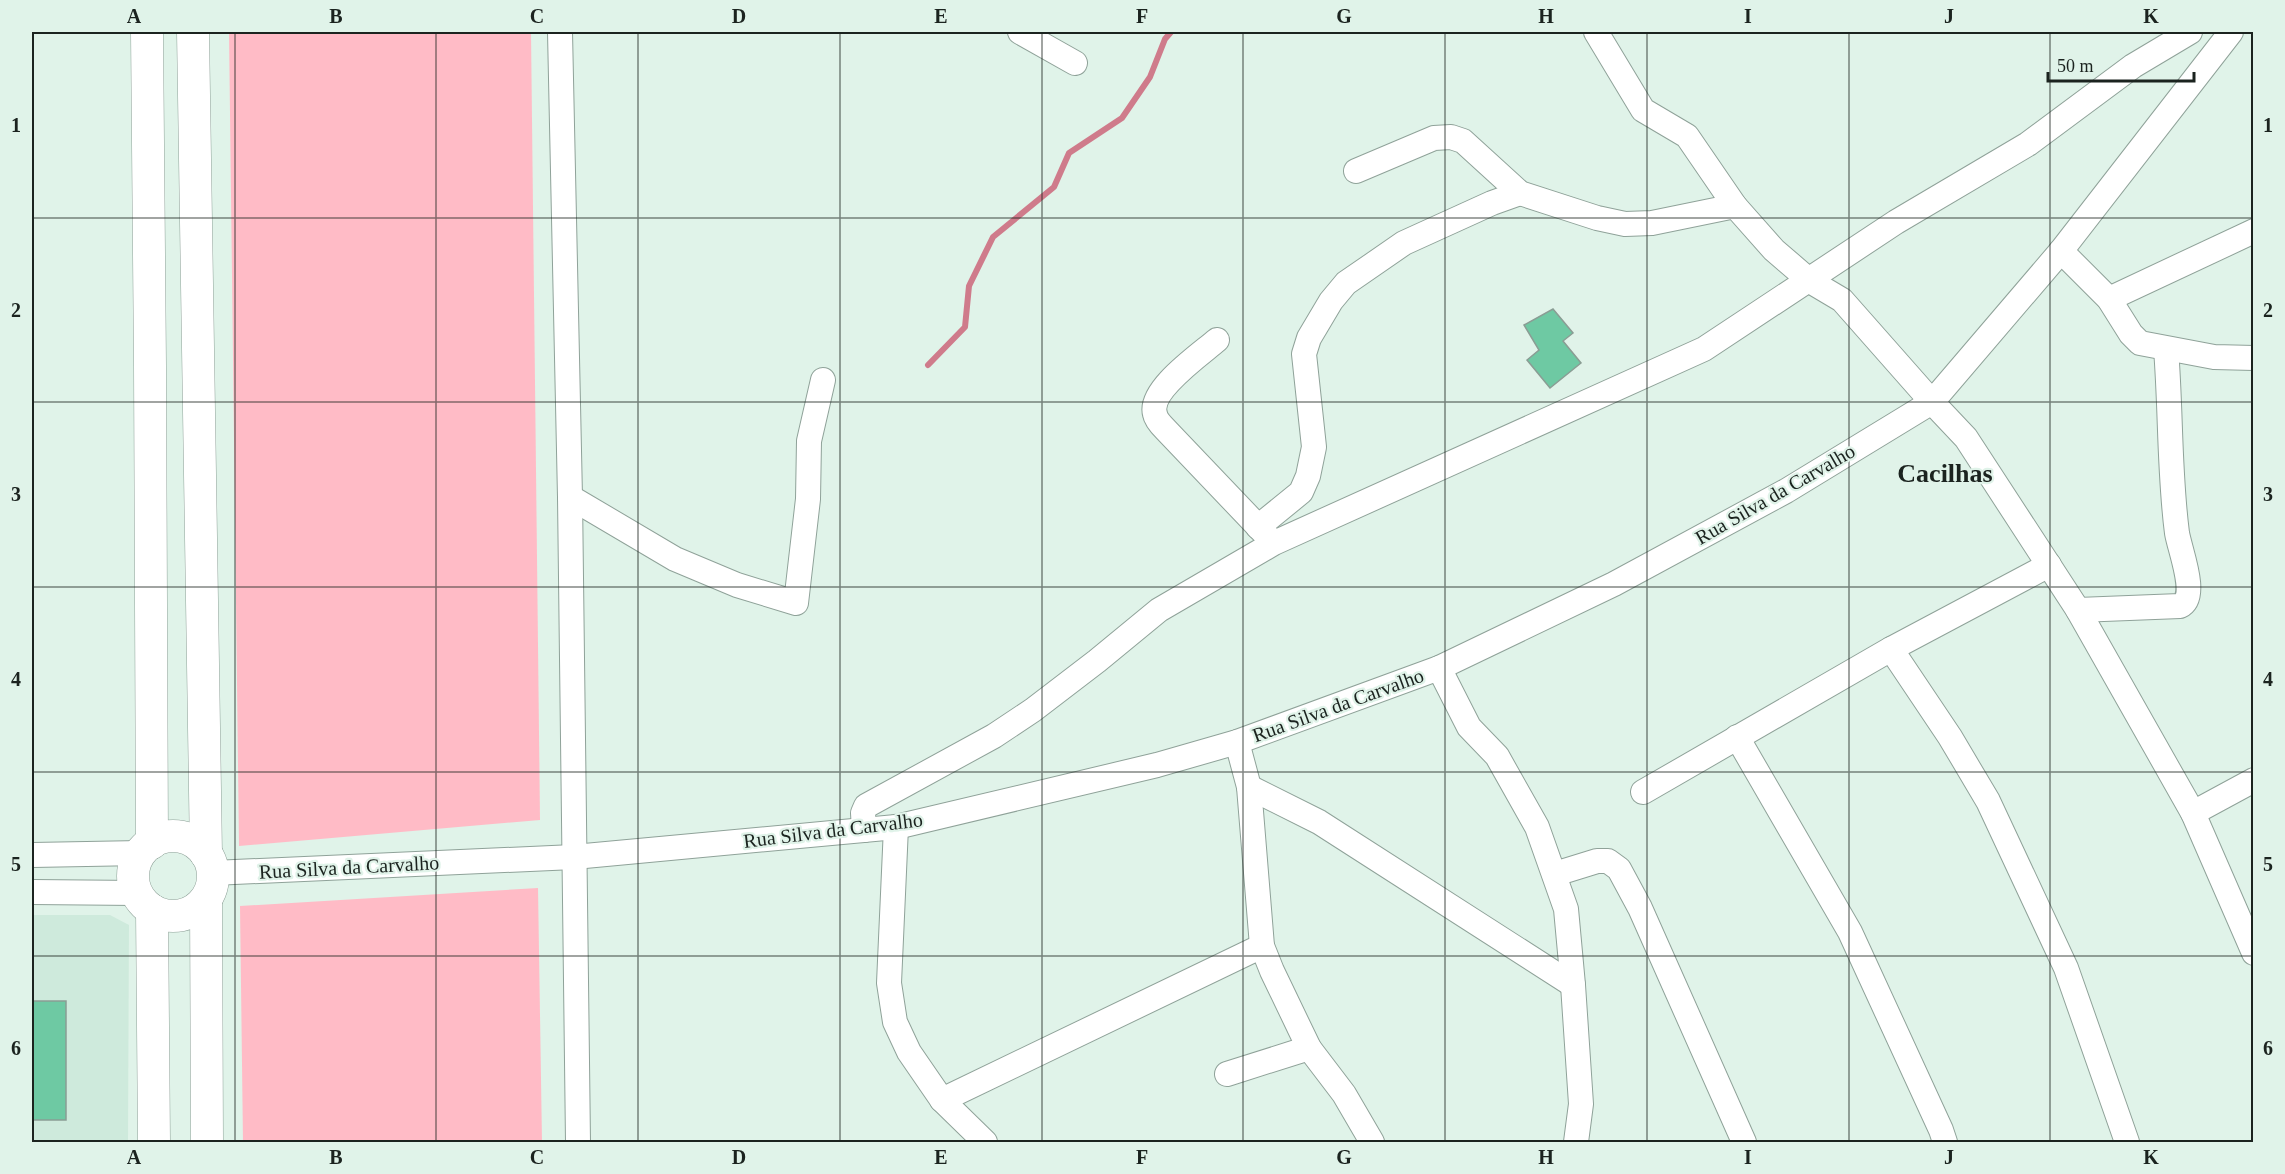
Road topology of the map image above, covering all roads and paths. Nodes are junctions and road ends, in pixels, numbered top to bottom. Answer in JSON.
{"nodes":[{"id":1,"x":147,"y":32,"type":"edge"},
{"id":2,"x":193,"y":32,"type":"edge"},
{"id":3,"x":560,"y":32,"type":"edge"},
{"id":4,"x":1020,"y":32,"type":"edge"},
{"id":5,"x":1596,"y":32,"type":"edge"},
{"id":6,"x":2190,"y":32,"type":"edge"},
{"id":7,"x":2230,"y":32,"type":"edge"},
{"id":8,"x":1075,"y":63,"type":"dead end"},
{"id":9,"x":1356,"y":171,"type":"dead end"},
{"id":10,"x":1520,"y":193,"type":"junction"},
{"id":11,"x":1735,"y":206,"type":"junction"},
{"id":12,"x":2253,"y":231,"type":"edge"},
{"id":13,"x":2061,"y":251,"type":"junction"},
{"id":14,"x":1810,"y":281,"type":"junction"},
{"id":15,"x":2109,"y":299,"type":"junction"},
{"id":16,"x":1217,"y":340,"type":"dead end"},
{"id":17,"x":2166,"y":349,"type":"junction"},
{"id":18,"x":2253,"y":358,"type":"edge"},
{"id":19,"x":823,"y":380,"type":"dead end"},
{"id":20,"x":1932,"y":402,"type":"junction"},
{"id":21,"x":570,"y":497,"type":"junction"},
{"id":22,"x":1266,"y":535,"type":"junction"},
{"id":23,"x":2049,"y":565,"type":"junction"},
{"id":24,"x":2078,"y":610,"type":"junction"},
{"id":25,"x":1892,"y":649,"type":"junction"},
{"id":26,"x":1439,"y":668,"type":"junction"},
{"id":27,"x":1737,"y":737,"type":"junction"},
{"id":28,"x":1237,"y":742,"type":"junction"},
{"id":29,"x":2253,"y":780,"type":"edge"},
{"id":30,"x":1249,"y":787,"type":"junction"},
{"id":31,"x":1643,"y":792,"type":"dead end"},
{"id":32,"x":2193,"y":813,"type":"junction"},
{"id":33,"x":896,"y":827,"type":"junction"},
{"id":34,"x":864,"y":830,"type":"junction"},
{"id":35,"x":147,"y":848,"type":"junction"},
{"id":36,"x":32,"y":855,"type":"edge"},
{"id":37,"x":574,"y":856,"type":"junction"},
{"id":38,"x":1555,"y":874,"type":"junction"},
{"id":39,"x":208,"y":876,"type":"junction"},
{"id":40,"x":32,"y":892,"type":"edge"},
{"id":41,"x":144,"y":901,"type":"junction"},
{"id":42,"x":1262,"y":946,"type":"junction"},
{"id":43,"x":2253,"y":953,"type":"edge"},
{"id":44,"x":1574,"y":985,"type":"junction"},
{"id":45,"x":1309,"y":1048,"type":"junction"},
{"id":46,"x":1227,"y":1074,"type":"dead end"},
{"id":47,"x":942,"y":1100,"type":"junction"},
{"id":48,"x":154,"y":1143,"type":"edge"},
{"id":49,"x":207,"y":1143,"type":"edge"},
{"id":50,"x":578,"y":1143,"type":"edge"},
{"id":51,"x":985,"y":1143,"type":"edge"},
{"id":52,"x":1372,"y":1143,"type":"edge"},
{"id":53,"x":1576,"y":1143,"type":"edge"},
{"id":54,"x":1744,"y":1143,"type":"edge"},
{"id":55,"x":1945,"y":1143,"type":"edge"},
{"id":56,"x":2127,"y":1143,"type":"edge"}],
"edges":[{"from":1,"to":35,"type":"main road"},
{"from":2,"to":39,"type":"main road"},
{"from":3,"to":21,"type":"street"},
{"from":4,"to":8,"type":"street"},
{"from":5,"to":11,"type":"street"},
{"from":6,"to":14,"type":"street"},
{"from":7,"to":13,"type":"street","name":"Rua Silva da Carvalho"},
{"from":9,"to":10,"type":"street"},
{"from":10,"to":11,"type":"street"},
{"from":10,"to":22,"type":"street"},
{"from":11,"to":14,"type":"street"},
{"from":12,"to":15,"type":"street"},
{"from":13,"to":15,"type":"street"},
{"from":13,"to":20,"type":"street","name":"Rua Silva da Carvalho"},
{"from":14,"to":20,"type":"street"},
{"from":14,"to":22,"type":"street"},
{"from":15,"to":17,"type":"street"},
{"from":16,"to":22,"type":"street"},
{"from":17,"to":18,"type":"street"},
{"from":17,"to":24,"type":"street"},
{"from":19,"to":21,"type":"street"},
{"from":20,"to":23,"type":"street"},
{"from":20,"to":26,"type":"street","name":"Rua Silva da Carvalho"},
{"from":21,"to":37,"type":"street"},
{"from":22,"to":34,"type":"street"},
{"from":23,"to":24,"type":"street"},
{"from":23,"to":25,"type":"street"},
{"from":24,"to":32,"type":"street"},
{"from":25,"to":27,"type":"street"},
{"from":25,"to":56,"type":"street"},
{"from":26,"to":28,"type":"street","name":"Rua Silva da Carvalho"},
{"from":26,"to":38,"type":"street"},
{"from":27,"to":31,"type":"street"},
{"from":27,"to":55,"type":"street"},
{"from":28,"to":30,"type":"street"},
{"from":28,"to":33,"type":"street","name":"Rua Silva da Carvalho"},
{"from":29,"to":32,"type":"street"},
{"from":30,"to":42,"type":"street"},
{"from":30,"to":44,"type":"street"},
{"from":32,"to":43,"type":"street"},
{"from":33,"to":34,"type":"street","name":"Rua Silva da Carvalho"},
{"from":33,"to":47,"type":"street"},
{"from":34,"to":37,"type":"street","name":"Rua Silva da Carvalho"},
{"from":35,"to":36,"type":"street"},
{"from":35,"to":39,"type":"main road"},
{"from":35,"to":41,"type":"main road"},
{"from":37,"to":39,"type":"street","name":"Rua Silva da Carvalho"},
{"from":37,"to":50,"type":"street"},
{"from":38,"to":44,"type":"street"},
{"from":38,"to":54,"type":"street"},
{"from":39,"to":41,"type":"main road"},
{"from":39,"to":49,"type":"main road"},
{"from":40,"to":41,"type":"street"},
{"from":41,"to":48,"type":"main road"},
{"from":42,"to":45,"type":"street"},
{"from":42,"to":47,"type":"street"},
{"from":44,"to":53,"type":"street"},
{"from":45,"to":46,"type":"street"},
{"from":45,"to":52,"type":"street"},
{"from":47,"to":51,"type":"street"}]}
